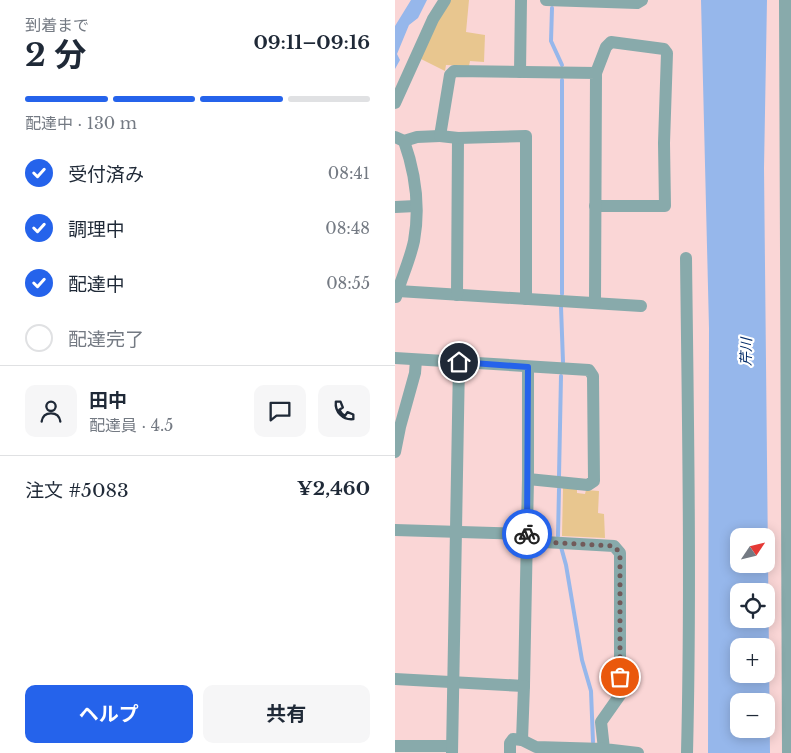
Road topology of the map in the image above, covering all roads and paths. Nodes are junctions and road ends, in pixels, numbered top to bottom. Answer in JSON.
{"nodes":[{"id":1,"x":445,"y":0,"type":"edge"},
{"id":2,"x":521,"y":0,"type":"edge"},
{"id":3,"x":546,"y":0,"type":"edge"},
{"id":4,"x":642,"y":0,"type":"edge"},
{"id":5,"x":785,"y":0,"type":"edge"},
{"id":6,"x":519,"y":72,"type":"junction"},
{"id":7,"x":596,"y":73,"type":"junction"},
{"id":8,"x":395,"y":103,"type":"edge"},
{"id":9,"x":441,"y":136,"type":"junction"},
{"id":10,"x":458,"y":138,"type":"junction"},
{"id":11,"x":399,"y":139,"type":"edge"},
{"id":12,"x":416,"y":206,"type":"junction"},
{"id":13,"x":595,"y":206,"type":"junction"},
{"id":14,"x":395,"y":207,"type":"edge"},
{"id":15,"x":686,"y":258,"type":"dead end"},
{"id":16,"x":457,"y":294,"type":"junction"},
{"id":17,"x":396,"y":295,"type":"edge"},
{"id":18,"x":525,"y":298,"type":"junction"},
{"id":19,"x":595,"y":303,"type":"junction"},
{"id":20,"x":641,"y":306,"type":"dead end"},
{"id":21,"x":395,"y":358,"type":"edge"},
{"id":22,"x":416,"y":360,"type":"junction"},
{"id":23,"x":459,"y":362,"type":"junction"},
{"id":24,"x":528,"y":367,"type":"junction"},
{"id":25,"x":395,"y":452,"type":"edge"},
{"id":26,"x":528,"y":479,"type":"junction"},
{"id":27,"x":395,"y":530,"type":"edge"},
{"id":28,"x":455,"y":531,"type":"junction"},
{"id":29,"x":527,"y":538,"type":"junction"},
{"id":30,"x":395,"y":679,"type":"edge"},
{"id":31,"x":453,"y":682,"type":"junction"},
{"id":32,"x":524,"y":686,"type":"junction"},
{"id":33,"x":522,"y":740,"type":"junction"},
{"id":34,"x":395,"y":746,"type":"edge"},
{"id":35,"x":789,"y":748,"type":"edge"},
{"id":36,"x":452,"y":750,"type":"edge"},
{"id":37,"x":537,"y":750,"type":"edge"},
{"id":38,"x":603,"y":750,"type":"junction"},
{"id":39,"x":509,"y":753,"type":"edge"},
{"id":40,"x":638,"y":753,"type":"edge"},
{"id":41,"x":687,"y":753,"type":"edge"}],
"edges":[{"from":1,"to":8,"type":"street"},
{"from":2,"to":6,"type":"street"},
{"from":3,"to":4,"type":"street"},
{"from":5,"to":35,"type":"street"},
{"from":6,"to":7,"type":"street"},
{"from":6,"to":9,"type":"street"},
{"from":7,"to":13,"type":"street"},
{"from":7,"to":13,"type":"street"},
{"from":9,"to":10,"type":"street"},
{"from":9,"to":11,"type":"street"},
{"from":10,"to":16,"type":"street"},
{"from":10,"to":18,"type":"street"},
{"from":11,"to":12,"type":"street"},
{"from":12,"to":14,"type":"street"},
{"from":12,"to":17,"type":"street"},
{"from":13,"to":19,"type":"street"},
{"from":15,"to":41,"type":"street"},
{"from":16,"to":17,"type":"street"},
{"from":16,"to":18,"type":"street"},
{"from":18,"to":19,"type":"street"},
{"from":19,"to":20,"type":"street"},
{"from":21,"to":22,"type":"street"},
{"from":22,"to":23,"type":"street"},
{"from":22,"to":25,"type":"street"},
{"from":23,"to":24,"type":"street"},
{"from":23,"to":28,"type":"street"},
{"from":24,"to":26,"type":"street"},
{"from":24,"to":26,"type":"street"},
{"from":26,"to":29,"type":"street"},
{"from":27,"to":28,"type":"street"},
{"from":28,"to":29,"type":"street"},
{"from":28,"to":31,"type":"street"},
{"from":29,"to":32,"type":"street"},
{"from":29,"to":38,"type":"street"},
{"from":30,"to":31,"type":"street"},
{"from":31,"to":32,"type":"street"},
{"from":31,"to":36,"type":"street"},
{"from":32,"to":33,"type":"street"},
{"from":33,"to":37,"type":"street"},
{"from":33,"to":39,"type":"street"},
{"from":34,"to":36,"type":"street"},
{"from":37,"to":38,"type":"street"},
{"from":38,"to":40,"type":"street"}]}
